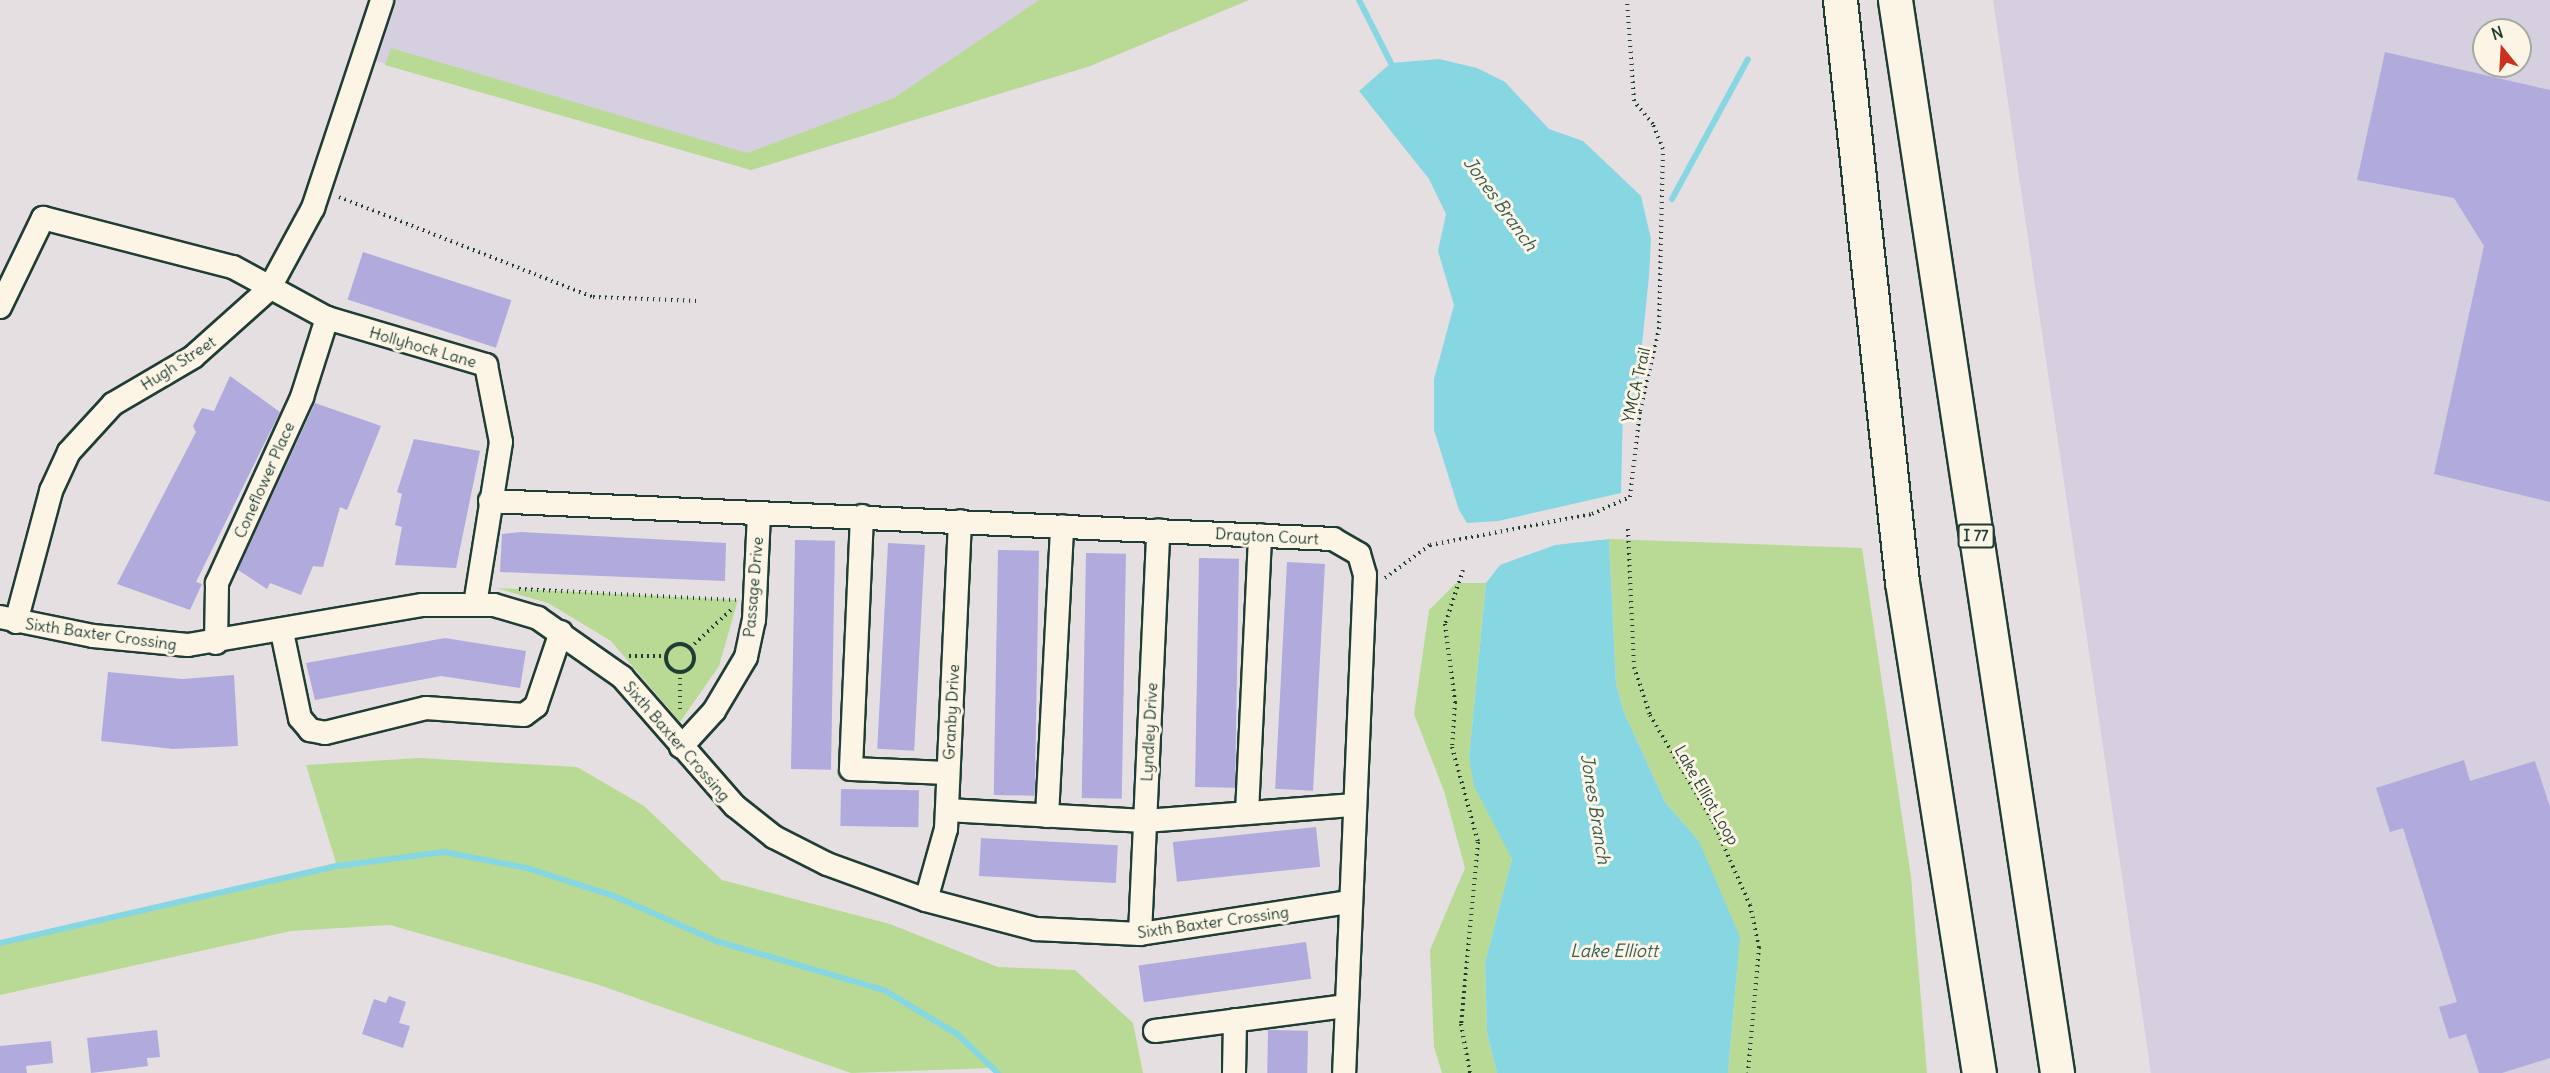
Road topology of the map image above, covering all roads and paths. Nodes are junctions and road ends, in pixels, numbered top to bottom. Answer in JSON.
{"nodes":[{"id":1,"x":382,"y":0,"type":"edge"},
{"id":2,"x":1627,"y":0,"type":"edge"},
{"id":3,"x":1840,"y":0,"type":"edge"},
{"id":4,"x":1895,"y":0,"type":"edge"},
{"id":5,"x":319,"y":189,"type":"junction"},
{"id":6,"x":269,"y":289,"type":"junction"},
{"id":7,"x":697,"y":301,"type":"dead end"},
{"id":8,"x":0,"y":307,"type":"edge"},
{"id":9,"x":327,"y":318,"type":"junction"},
{"id":10,"x":490,"y":501,"type":"junction"},
{"id":11,"x":759,"y":513,"type":"junction"},
{"id":12,"x":862,"y":516,"type":"junction"},
{"id":13,"x":960,"y":521,"type":"junction"},
{"id":14,"x":1062,"y":526,"type":"junction"},
{"id":15,"x":1628,"y":529,"type":"dead end"},
{"id":16,"x":1158,"y":530,"type":"junction"},
{"id":17,"x":1260,"y":535,"type":"junction"},
{"id":18,"x":1463,"y":570,"type":"dead end"},
{"id":19,"x":1364,"y":586,"type":"junction"},
{"id":20,"x":507,"y":588,"type":"dead end"},
{"id":21,"x":746,"y":601,"type":"dead end"},
{"id":22,"x":738,"y":604,"type":"dead end"},
{"id":23,"x":475,"y":605,"type":"junction"},
{"id":24,"x":8,"y":620,"type":"edge"},
{"id":25,"x":282,"y":632,"type":"junction"},
{"id":26,"x":561,"y":632,"type":"junction"},
{"id":27,"x":216,"y":643,"type":"junction"},
{"id":28,"x":690,"y":648,"type":"junction"},
{"id":29,"x":628,"y":656,"type":"dead end"},
{"id":30,"x":667,"y":656,"type":"junction"},
{"id":31,"x":680,"y":672,"type":"junction"},
{"id":32,"x":680,"y":722,"type":"dead end"},
{"id":33,"x":681,"y":747,"type":"junction"},
{"id":34,"x":948,"y":773,"type":"junction"},
{"id":35,"x":1354,"y":806,"type":"junction"},
{"id":36,"x":947,"y":810,"type":"junction"},
{"id":37,"x":1247,"y":813,"type":"junction"},
{"id":38,"x":1047,"y":816,"type":"junction"},
{"id":39,"x":1145,"y":822,"type":"junction"},
{"id":40,"x":926,"y":900,"type":"junction"},
{"id":41,"x":1350,"y":902,"type":"junction"},
{"id":42,"x":1140,"y":934,"type":"junction"},
{"id":43,"x":1346,"y":1006,"type":"junction"},
{"id":44,"x":1235,"y":1020,"type":"junction"},
{"id":45,"x":1971,"y":1026,"type":"junction"},
{"id":46,"x":1155,"y":1030,"type":"dead end"},
{"id":47,"x":1234,"y":1073,"type":"edge"},
{"id":48,"x":1344,"y":1073,"type":"edge"},
{"id":49,"x":1470,"y":1073,"type":"edge"},
{"id":50,"x":1748,"y":1073,"type":"edge"},
{"id":51,"x":1972,"y":1073,"type":"edge"},
{"id":52,"x":1979,"y":1073,"type":"edge"},
{"id":53,"x":2056,"y":1073,"type":"edge"}],
"edges":[{"from":1,"to":5,"type":"street","name":"Hugh Street"},
{"from":2,"to":19,"type":"path","name":"YMCA Trail"},
{"from":3,"to":45,"type":"highway"},
{"from":4,"to":53,"type":"highway","number":"I 77"},
{"from":5,"to":6,"type":"street","name":"Hugh Street"},
{"from":5,"to":7,"type":"path"},
{"from":6,"to":8,"type":"street","name":"Hollyhock Lane"},
{"from":6,"to":9,"type":"street","name":"Hollyhock Lane"},
{"from":6,"to":24,"type":"street","name":"Hugh Street"},
{"from":9,"to":10,"type":"street","name":"Hollyhock Lane"},
{"from":9,"to":27,"type":"street","name":"Coneflower Place"},
{"from":10,"to":11,"type":"street","name":"Drayton Court"},
{"from":10,"to":23,"type":"street","name":"Hollyhock Lane"},
{"from":11,"to":12,"type":"street","name":"Drayton Court"},
{"from":11,"to":33,"type":"street","name":"Passage Drive"},
{"from":12,"to":13,"type":"street","name":"Drayton Court"},
{"from":12,"to":34,"type":"street"},
{"from":13,"to":14,"type":"street","name":"Drayton Court"},
{"from":13,"to":34,"type":"street","name":"Granby Drive"},
{"from":14,"to":16,"type":"street","name":"Drayton Court"},
{"from":14,"to":38,"type":"street"},
{"from":15,"to":50,"type":"path","name":"Lake Elliot Loop"},
{"from":16,"to":17,"type":"street","name":"Drayton Court"},
{"from":16,"to":39,"type":"street","name":"Lyndley Drive"},
{"from":17,"to":19,"type":"street","name":"Drayton Court"},
{"from":17,"to":37,"type":"street"},
{"from":18,"to":49,"type":"path"},
{"from":19,"to":35,"type":"street","name":"Drayton Court"},
{"from":20,"to":21,"type":"path"},
{"from":22,"to":28,"type":"path"},
{"from":23,"to":25,"type":"street","name":"Sixth Baxter Crossing"},
{"from":23,"to":26,"type":"street","name":"Sixth Baxter Crossing"},
{"from":24,"to":27,"type":"street","name":"Sixth Baxter Crossing"},
{"from":25,"to":26,"type":"street"},
{"from":25,"to":27,"type":"street","name":"Sixth Baxter Crossing"},
{"from":26,"to":33,"type":"street","name":"Sixth Baxter Crossing"},
{"from":28,"to":30,"type":"path"},
{"from":28,"to":31,"type":"path"},
{"from":29,"to":30,"type":"path"},
{"from":30,"to":31,"type":"path"},
{"from":31,"to":32,"type":"path"},
{"from":33,"to":40,"type":"street","name":"Sixth Baxter Crossing"},
{"from":34,"to":36,"type":"street","name":"Granby Drive"},
{"from":35,"to":37,"type":"street"},
{"from":35,"to":41,"type":"street","name":"Drayton Court"},
{"from":36,"to":38,"type":"street"},
{"from":36,"to":40,"type":"street","name":"Granby Drive"},
{"from":37,"to":39,"type":"street"},
{"from":38,"to":39,"type":"street"},
{"from":39,"to":42,"type":"street","name":"Lyndley Drive"},
{"from":40,"to":42,"type":"street","name":"Sixth Baxter Crossing"},
{"from":41,"to":42,"type":"street","name":"Sixth Baxter Crossing"},
{"from":41,"to":43,"type":"street","name":"Drayton Court"},
{"from":43,"to":44,"type":"street"},
{"from":43,"to":48,"type":"street","name":"Drayton Court"},
{"from":44,"to":46,"type":"street"},
{"from":44,"to":47,"type":"street"},
{"from":45,"to":51,"type":"street"},
{"from":45,"to":52,"type":"highway"}]}
